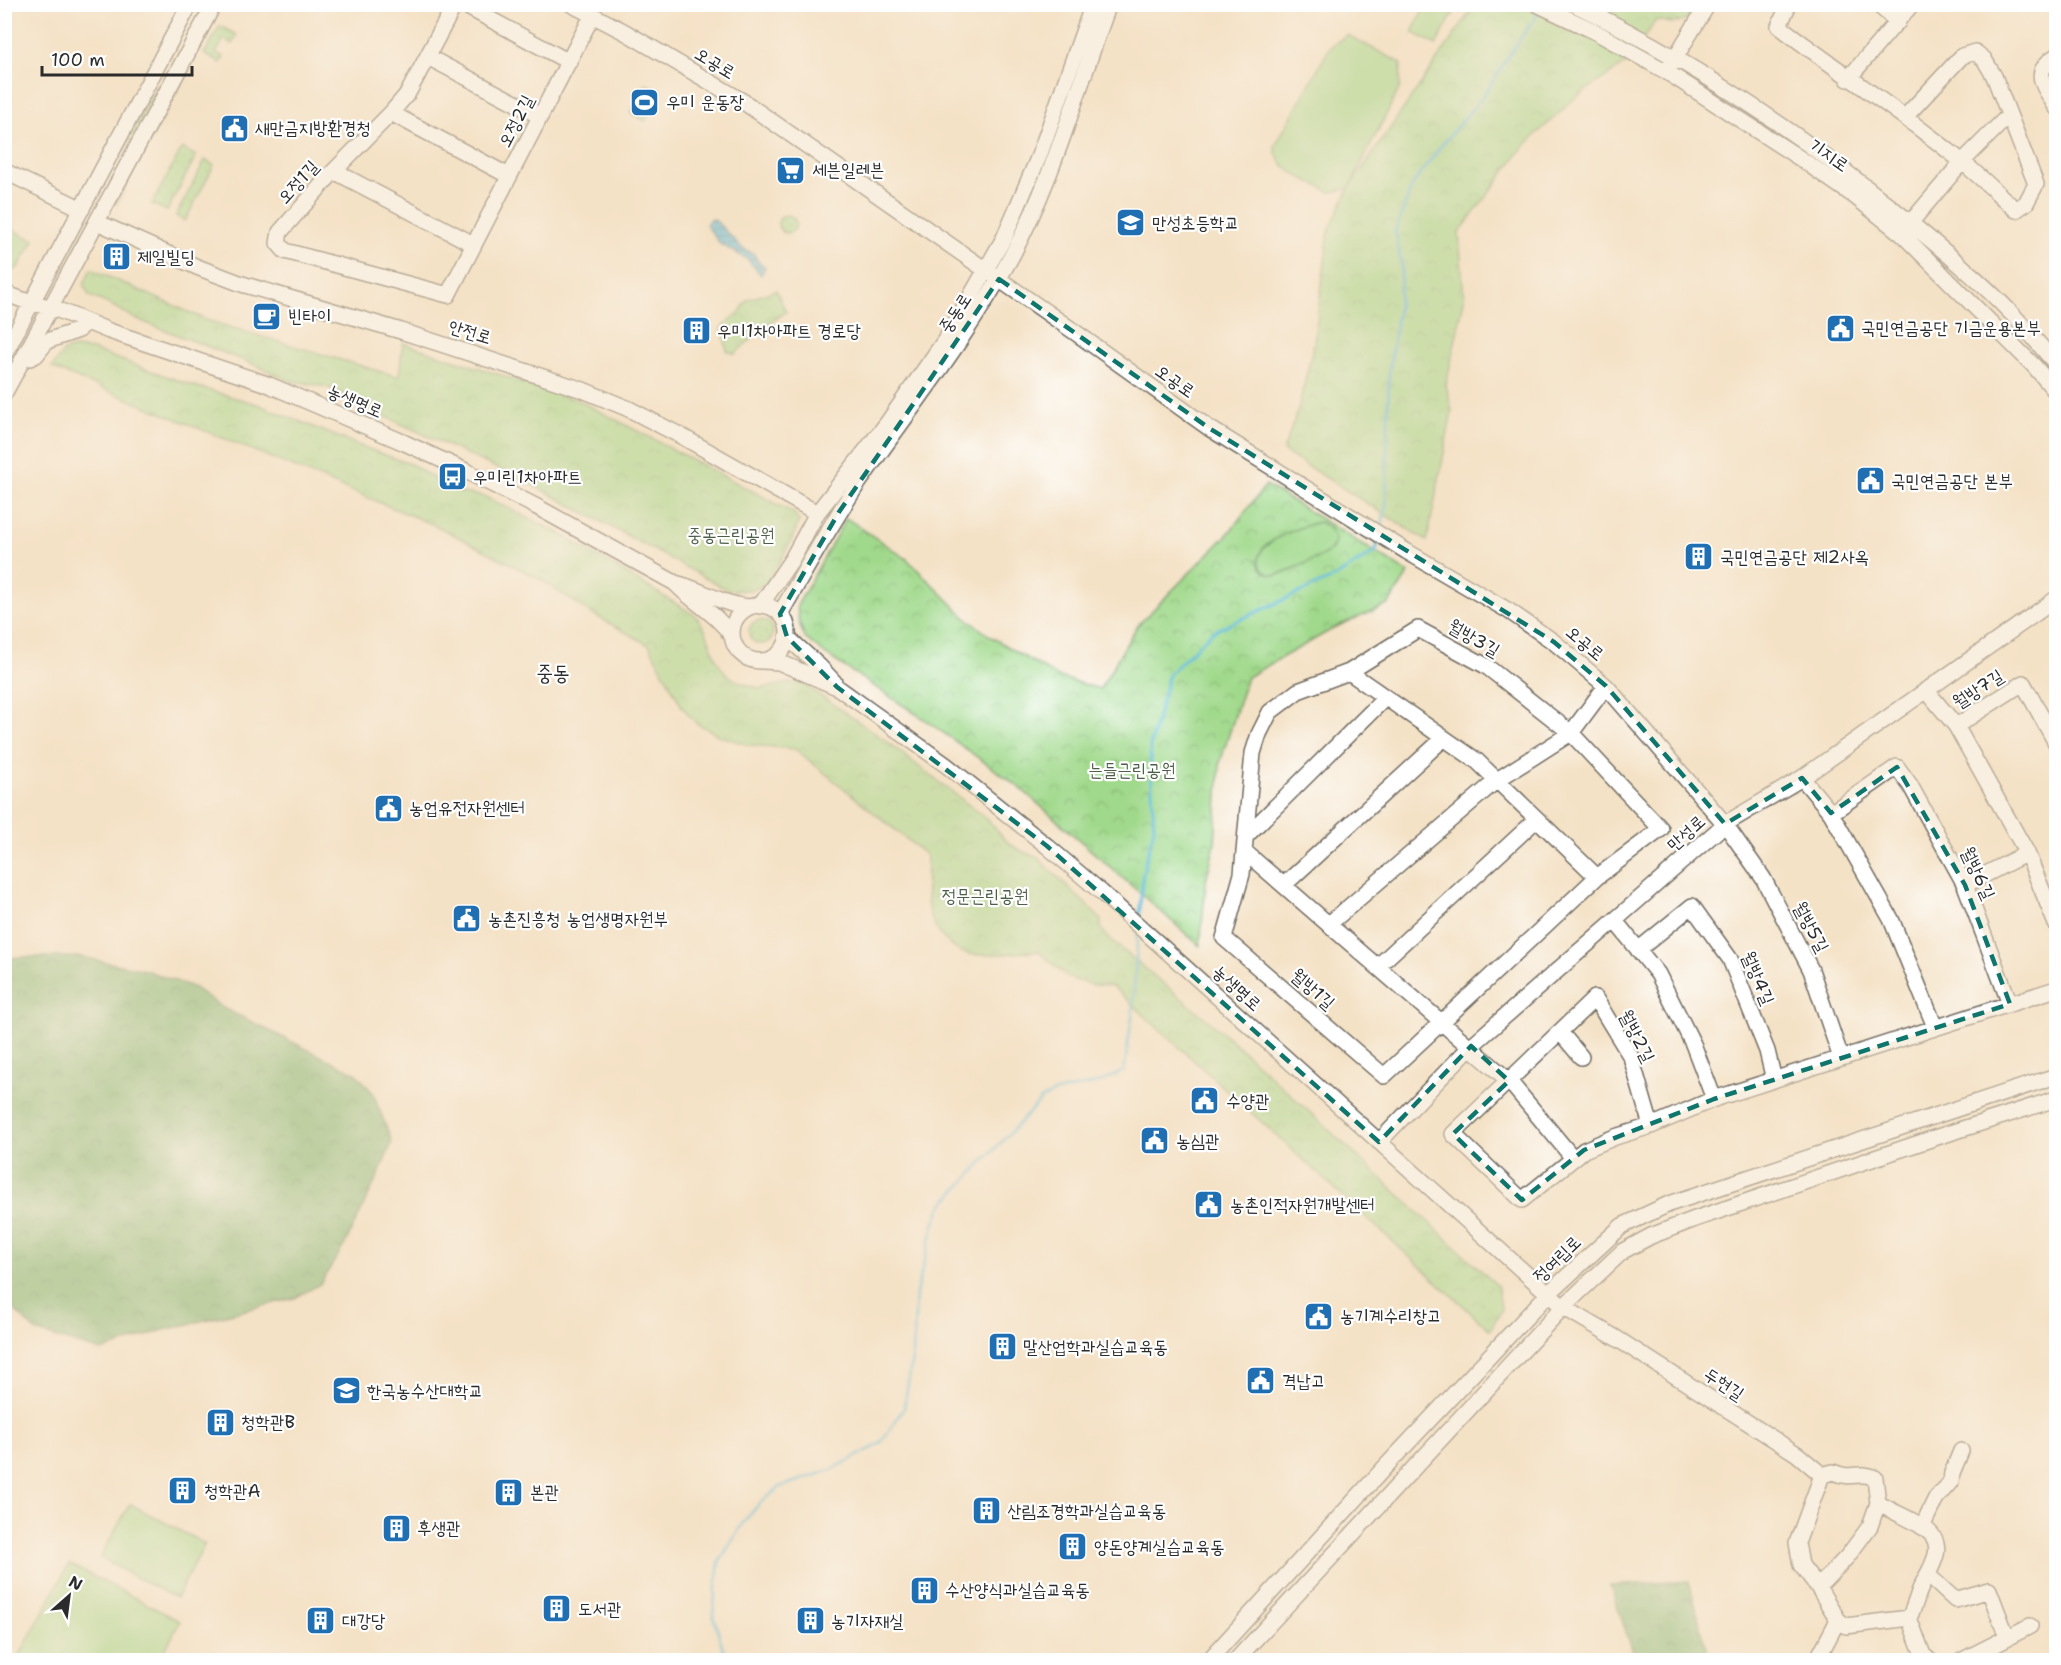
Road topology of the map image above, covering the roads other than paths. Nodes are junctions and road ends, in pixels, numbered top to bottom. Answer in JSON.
{"nodes":[{"id":1,"x":190,"y":4,"type":"edge"},
{"id":2,"x":214,"y":4,"type":"edge"},
{"id":3,"x":455,"y":4,"type":"edge"},
{"id":4,"x":462,"y":4,"type":"edge"},
{"id":5,"x":571,"y":4,"type":"edge"},
{"id":6,"x":1093,"y":4,"type":"edge"},
{"id":7,"x":1109,"y":4,"type":"edge"},
{"id":8,"x":1538,"y":4,"type":"edge"},
{"id":9,"x":1574,"y":4,"type":"edge"},
{"id":10,"x":1708,"y":4,"type":"edge"},
{"id":11,"x":1789,"y":4,"type":"edge"},
{"id":12,"x":1877,"y":4,"type":"edge"},
{"id":13,"x":1912,"y":4,"type":"edge"},
{"id":14,"x":592,"y":16,"type":"junction"},
{"id":15,"x":1898,"y":22,"type":"junction"},
{"id":16,"x":1631,"y":43,"type":"junction"},
{"id":17,"x":2056,"y":56,"type":"edge"},
{"id":18,"x":428,"y":57,"type":"junction"},
{"id":19,"x":1676,"y":57,"type":"junction"},
{"id":20,"x":569,"y":62,"type":"junction"},
{"id":21,"x":1667,"y":72,"type":"junction"},
{"id":22,"x":1848,"y":79,"type":"junction"},
{"id":23,"x":2056,"y":107,"type":"edge"},
{"id":24,"x":391,"y":113,"type":"junction"},
{"id":25,"x":540,"y":116,"type":"junction"},
{"id":26,"x":2008,"y":116,"type":"junction"},
{"id":27,"x":1905,"y":117,"type":"junction"},
{"id":28,"x":1962,"y":162,"type":"junction"},
{"id":29,"x":4,"y":171,"type":"edge"},
{"id":30,"x":334,"y":171,"type":"junction"},
{"id":31,"x":509,"y":176,"type":"junction"},
{"id":32,"x":82,"y":209,"type":"junction"},
{"id":33,"x":97,"y":222,"type":"junction"},
{"id":34,"x":1906,"y":229,"type":"junction"},
{"id":35,"x":473,"y":244,"type":"junction"},
{"id":36,"x":985,"y":270,"type":"junction"},
{"id":37,"x":999,"y":279,"type":"junction"},
{"id":38,"x":4,"y":293,"type":"edge"},
{"id":39,"x":448,"y":295,"type":"joint"},
{"id":40,"x":31,"y":303,"type":"junction"},
{"id":41,"x":51,"y":307,"type":"junction"},
{"id":42,"x":84,"y":321,"type":"junction"},
{"id":43,"x":4,"y":355,"type":"edge"},
{"id":44,"x":2056,"y":364,"type":"edge"},
{"id":45,"x":20,"y":365,"type":"junction"},
{"id":46,"x":2056,"y":392,"type":"edge"},
{"id":47,"x":4,"y":394,"type":"edge"},
{"id":48,"x":817,"y":513,"type":"junction"},
{"id":49,"x":675,"y":583,"type":"junction"},
{"id":50,"x":2054,"y":606,"type":"edge"},
{"id":51,"x":754,"y":607,"type":"junction"},
{"id":52,"x":780,"y":614,"type":"junction"},
{"id":53,"x":732,"y":636,"type":"junction"},
{"id":54,"x":788,"y":637,"type":"junction"},
{"id":55,"x":763,"y":661,"type":"junction"},
{"id":56,"x":1349,"y":672,"type":"junction"},
{"id":57,"x":1606,"y":686,"type":"junction"},
{"id":58,"x":837,"y":687,"type":"junction"},
{"id":59,"x":1926,"y":690,"type":"junction"},
{"id":60,"x":1385,"y":698,"type":"junction"},
{"id":61,"x":1270,"y":712,"type":"joint"},
{"id":62,"x":1956,"y":726,"type":"junction"},
{"id":63,"x":1571,"y":733,"type":"junction"},
{"id":64,"x":1444,"y":738,"type":"junction"},
{"id":65,"x":2056,"y":743,"type":"edge"},
{"id":66,"x":1802,"y":778,"type":"junction"},
{"id":67,"x":1497,"y":780,"type":"junction"},
{"id":68,"x":1832,"y":813,"type":"junction"},
{"id":69,"x":1537,"y":819,"type":"junction"},
{"id":70,"x":1725,"y":824,"type":"junction"},
{"id":71,"x":1245,"y":843,"type":"junction"},
{"id":72,"x":2027,"y":853,"type":"junction"},
{"id":73,"x":1597,"y":877,"type":"junction"},
{"id":74,"x":1284,"y":885,"type":"junction"},
{"id":75,"x":1965,"y":885,"type":"junction"},
{"id":76,"x":1615,"y":921,"type":"junction"},
{"id":77,"x":1329,"y":924,"type":"junction"},
{"id":78,"x":2056,"y":924,"type":"edge"},
{"id":79,"x":1523,"y":946,"type":"joint"},
{"id":80,"x":1638,"y":950,"type":"junction"},
{"id":81,"x":1378,"y":966,"type":"junction"},
{"id":82,"x":2056,"y":989,"type":"edge"},
{"id":83,"x":2010,"y":1004,"type":"junction"},
{"id":84,"x":1443,"y":1022,"type":"junction"},
{"id":85,"x":1935,"y":1027,"type":"junction"},
{"id":86,"x":1560,"y":1032,"type":"junction"},
{"id":87,"x":1471,"y":1046,"type":"junction"},
{"id":88,"x":1581,"y":1057,"type":"dead end"},
{"id":89,"x":1841,"y":1058,"type":"junction"},
{"id":90,"x":2056,"y":1076,"type":"edge"},
{"id":91,"x":1774,"y":1080,"type":"junction"},
{"id":92,"x":1509,"y":1081,"type":"junction"},
{"id":93,"x":1714,"y":1099,"type":"junction"},
{"id":94,"x":2056,"y":1099,"type":"edge"},
{"id":95,"x":1651,"y":1126,"type":"junction"},
{"id":96,"x":1379,"y":1142,"type":"junction"},
{"id":97,"x":1573,"y":1158,"type":"junction"},
{"id":98,"x":1548,"y":1294,"type":"junction"},
{"id":99,"x":1563,"y":1307,"type":"junction"},
{"id":100,"x":1601,"y":1330,"type":"joint"},
{"id":101,"x":1961,"y":1451,"type":"dead end"},
{"id":102,"x":1822,"y":1476,"type":"junction"},
{"id":103,"x":1878,"y":1503,"type":"junction"},
{"id":104,"x":1922,"y":1527,"type":"junction"},
{"id":105,"x":1929,"y":1575,"type":"junction"},
{"id":106,"x":1818,"y":1587,"type":"junction"},
{"id":107,"x":1909,"y":1618,"type":"junction"},
{"id":108,"x":1838,"y":1620,"type":"junction"},
{"id":109,"x":2030,"y":1626,"type":"dead end"},
{"id":110,"x":2007,"y":1637,"type":"junction"},
{"id":111,"x":1216,"y":1658,"type":"edge"},
{"id":112,"x":1236,"y":1660,"type":"edge"},
{"id":113,"x":1816,"y":1660,"type":"edge"},
{"id":114,"x":1929,"y":1660,"type":"edge"},
{"id":115,"x":1963,"y":1660,"type":"edge"}],
"edges":[{"from":1,"to":32,"type":"street"},
{"from":2,"to":33,"type":"street"},
{"from":3,"to":18,"type":"street","name":"오정1길"},
{"from":4,"to":20,"type":"street"},
{"from":5,"to":14,"type":"street","name":"오공로"},
{"from":6,"to":36,"type":"street","name":"중동로"},
{"from":7,"to":37,"type":"street","name":"중동로"},
{"from":8,"to":16,"type":"street","name":"기지로"},
{"from":9,"to":16,"type":"street","name":"기지로"},
{"from":10,"to":19,"type":"street"},
{"from":11,"to":22,"type":"street"},
{"from":12,"to":15,"type":"street"},
{"from":13,"to":15,"type":"street"},
{"from":14,"to":20,"type":"street","name":"오정2길"},
{"from":14,"to":36,"type":"street","name":"오공로"},
{"from":15,"to":22,"type":"street"},
{"from":16,"to":19,"type":"street","name":"기지로"},
{"from":16,"to":21,"type":"street","name":"기지로"},
{"from":17,"to":23,"type":"street"},
{"from":18,"to":24,"type":"street","name":"오정1길"},
{"from":18,"to":25,"type":"street"},
{"from":19,"to":21,"type":"street"},
{"from":19,"to":34,"type":"street","name":"기지로"},
{"from":20,"to":25,"type":"street","name":"오정2길"},
{"from":21,"to":34,"type":"street","name":"기지로"},
{"from":22,"to":27,"type":"street"},
{"from":24,"to":30,"type":"street","name":"오정1길"},
{"from":24,"to":31,"type":"street"},
{"from":25,"to":31,"type":"street","name":"오정2길"},
{"from":26,"to":27,"type":"street"},
{"from":26,"to":28,"type":"street"},
{"from":26,"to":28,"type":"street"},
{"from":27,"to":28,"type":"street"},
{"from":28,"to":34,"type":"street"},
{"from":29,"to":32,"type":"street"},
{"from":30,"to":35,"type":"street"},
{"from":30,"to":39,"type":"street","name":"오정1길"},
{"from":31,"to":35,"type":"street","name":"오정2길"},
{"from":32,"to":40,"type":"street"},
{"from":33,"to":41,"type":"street"},
{"from":33,"to":48,"type":"street","name":"안전로"},
{"from":34,"to":44,"type":"street","name":"기지로"},
{"from":34,"to":46,"type":"street","name":"기지로"},
{"from":35,"to":39,"type":"street","name":"오정2길"},
{"from":36,"to":37,"type":"street","name":"오공로"},
{"from":36,"to":48,"type":"street","name":"중동로"},
{"from":37,"to":52,"type":"street","name":"중동로"},
{"from":37,"to":57,"type":"street","name":"오공로"},
{"from":38,"to":40,"type":"street","name":"농생명로"},
{"from":40,"to":41,"type":"street","name":"농생명로"},
{"from":40,"to":43,"type":"street"},
{"from":41,"to":42,"type":"street","name":"농생명로"},
{"from":41,"to":45,"type":"street"},
{"from":42,"to":45,"type":"street"},
{"from":42,"to":49,"type":"street","name":"농생명로"},
{"from":45,"to":47,"type":"street"},
{"from":48,"to":51,"type":"street","name":"중동로"},
{"from":49,"to":51,"type":"street"},
{"from":49,"to":53,"type":"street"},
{"from":50,"to":59,"type":"street","name":"만성로"},
{"from":51,"to":52,"type":"street"},
{"from":51,"to":53,"type":"street"},
{"from":52,"to":54,"type":"street"},
{"from":53,"to":55,"type":"street"},
{"from":54,"to":55,"type":"street"},
{"from":54,"to":58,"type":"street"},
{"from":55,"to":58,"type":"street"},
{"from":56,"to":60,"type":"street"},
{"from":56,"to":61,"type":"street","name":"월방3길"},
{"from":56,"to":63,"type":"street","name":"월방3길"},
{"from":57,"to":63,"type":"street"},
{"from":57,"to":70,"type":"street","name":"오공로"},
{"from":58,"to":96,"type":"street","name":"농생명로"},
{"from":59,"to":62,"type":"street","name":"월방7길"},
{"from":59,"to":66,"type":"street","name":"만성로"},
{"from":60,"to":64,"type":"street"},
{"from":60,"to":71,"type":"street"},
{"from":61,"to":71,"type":"street","name":"월방1길"},
{"from":62,"to":65,"type":"street","name":"월방7길"},
{"from":62,"to":72,"type":"street","name":"월방7길"},
{"from":63,"to":67,"type":"street"},
{"from":63,"to":73,"type":"street","name":"월방3길"},
{"from":64,"to":67,"type":"street"},
{"from":64,"to":74,"type":"street"},
{"from":66,"to":68,"type":"street"},
{"from":66,"to":70,"type":"street","name":"만성로"},
{"from":67,"to":69,"type":"street"},
{"from":67,"to":77,"type":"street"},
{"from":68,"to":75,"type":"street","name":"월방6길"},
{"from":68,"to":85,"type":"street"},
{"from":69,"to":73,"type":"street"},
{"from":69,"to":81,"type":"street"},
{"from":70,"to":76,"type":"street","name":"만성로"},
{"from":70,"to":89,"type":"street","name":"월방5길"},
{"from":71,"to":74,"type":"street"},
{"from":71,"to":84,"type":"street","name":"월방1길"},
{"from":72,"to":75,"type":"street"},
{"from":72,"to":78,"type":"street","name":"월방7길"},
{"from":73,"to":79,"type":"street","name":"월방3길"},
{"from":74,"to":77,"type":"street"},
{"from":75,"to":83,"type":"street","name":"월방6길"},
{"from":76,"to":80,"type":"street"},
{"from":76,"to":87,"type":"street","name":"만성로"},
{"from":77,"to":81,"type":"street"},
{"from":79,"to":84,"type":"street","name":"월방1길"},
{"from":80,"to":91,"type":"street","name":"월방4길"},
{"from":80,"to":93,"type":"street"},
{"from":81,"to":84,"type":"street"},
{"from":82,"to":83,"type":"street"},
{"from":83,"to":85,"type":"street"},
{"from":84,"to":87,"type":"street"},
{"from":85,"to":89,"type":"street"},
{"from":86,"to":88,"type":"street"},
{"from":86,"to":92,"type":"street","name":"월방2길"},
{"from":86,"to":95,"type":"street","name":"월방2길"},
{"from":87,"to":92,"type":"street"},
{"from":87,"to":96,"type":"street","name":"만성로"},
{"from":89,"to":91,"type":"street"},
{"from":90,"to":98,"type":"street","name":"정여립로"},
{"from":91,"to":93,"type":"street"},
{"from":92,"to":97,"type":"street"},
{"from":92,"to":97,"type":"street","name":"월방2길"},
{"from":93,"to":95,"type":"street"},
{"from":94,"to":99,"type":"street"},
{"from":95,"to":97,"type":"street","name":"월방2길"},
{"from":96,"to":98,"type":"street","name":"농생명로"},
{"from":98,"to":99,"type":"street","name":"농생명로"},
{"from":98,"to":111,"type":"street","name":"정여립로"},
{"from":99,"to":100,"type":"street","name":"농생명로"},
{"from":99,"to":112,"type":"street"},
{"from":100,"to":102,"type":"street","name":"두현길"},
{"from":101,"to":104,"type":"street"},
{"from":102,"to":103,"type":"street"},
{"from":102,"to":106,"type":"street"},
{"from":103,"to":104,"type":"street"},
{"from":103,"to":106,"type":"street"},
{"from":104,"to":105,"type":"street"},
{"from":105,"to":107,"type":"street"},
{"from":105,"to":110,"type":"street"},
{"from":106,"to":108,"type":"street"},
{"from":107,"to":108,"type":"street"},
{"from":107,"to":114,"type":"street"},
{"from":108,"to":113,"type":"street"},
{"from":109,"to":110,"type":"street"},
{"from":110,"to":115,"type":"street"}]}
